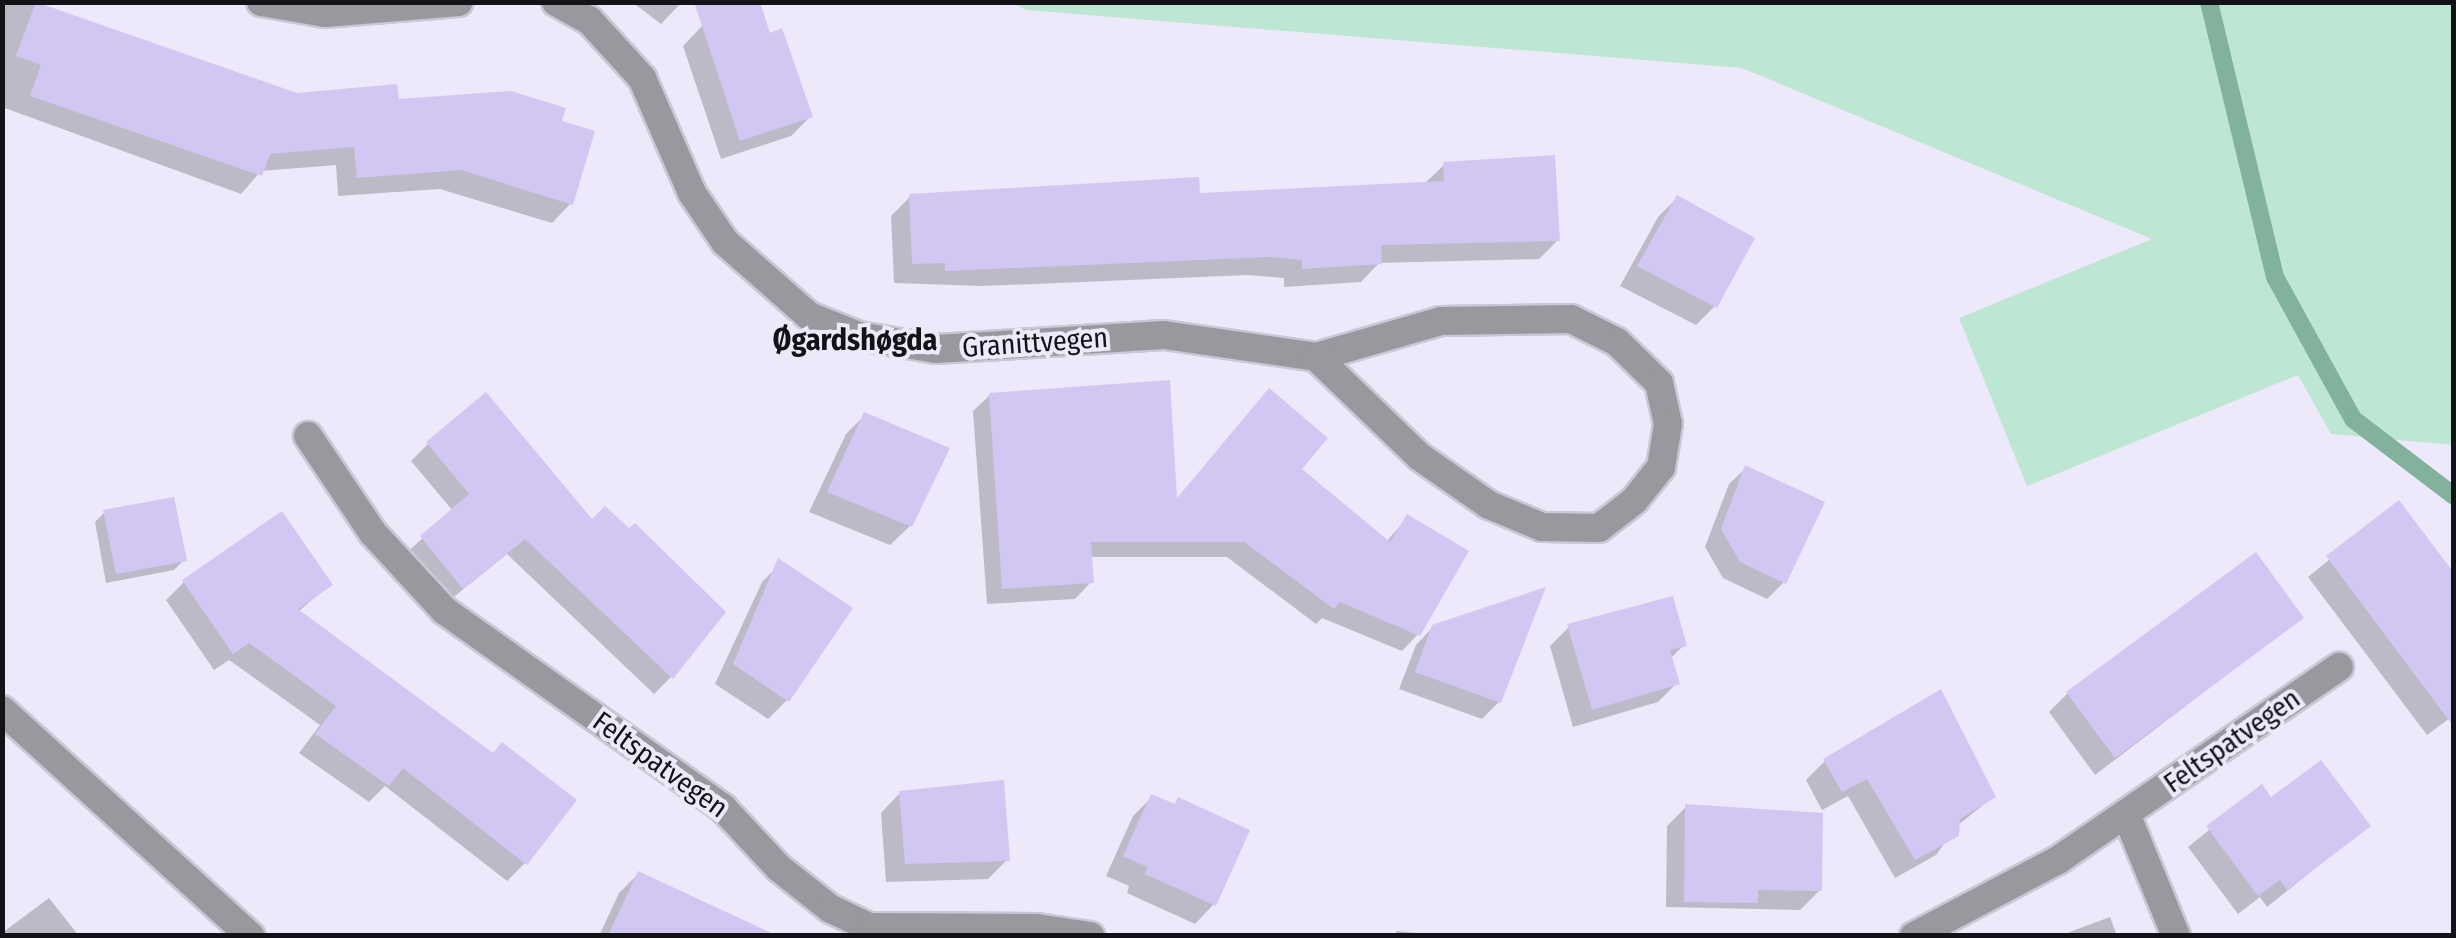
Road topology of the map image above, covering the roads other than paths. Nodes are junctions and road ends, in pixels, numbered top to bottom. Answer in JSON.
{"nodes":[{"id":1,"x":261,"y":2,"type":"edge"},
{"id":2,"x":460,"y":2,"type":"edge"},
{"id":3,"x":556,"y":2,"type":"edge"},
{"id":4,"x":1316,"y":357,"type":"junction"},
{"id":5,"x":308,"y":436,"type":"dead end"},
{"id":6,"x":2338,"y":667,"type":"dead end"},
{"id":7,"x":2,"y":710,"type":"edge"},
{"id":8,"x":2126,"y":814,"type":"junction"},
{"id":9,"x":250,"y":936,"type":"edge"},
{"id":10,"x":1090,"y":936,"type":"edge"},
{"id":11,"x":1914,"y":936,"type":"edge"},
{"id":12,"x":2176,"y":936,"type":"edge"}],
"edges":[{"from":1,"to":2,"type":"street"},
{"from":3,"to":4,"type":"street","name":"Granittvegen"},
{"from":4,"to":4,"type":"street","name":"Granittvegen"},
{"from":5,"to":10,"type":"street","name":"Feltspatvegen"},
{"from":6,"to":8,"type":"street","name":"Feltspatvegen"},
{"from":7,"to":9,"type":"street"},
{"from":8,"to":11,"type":"street","name":"Feltspatvegen"},
{"from":8,"to":12,"type":"street"}]}
